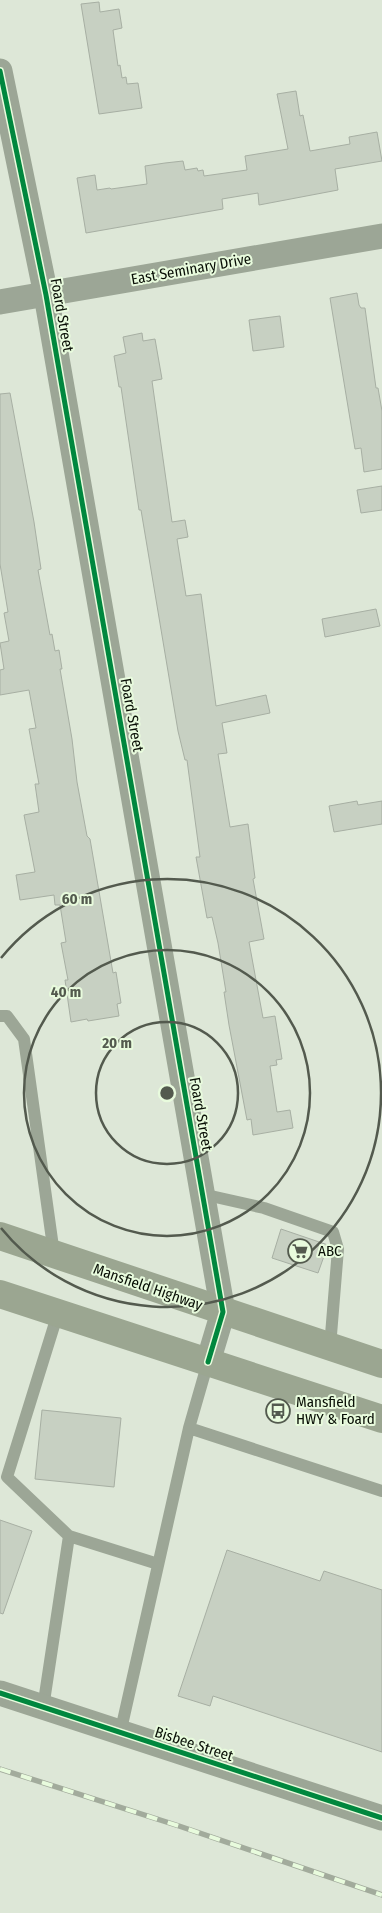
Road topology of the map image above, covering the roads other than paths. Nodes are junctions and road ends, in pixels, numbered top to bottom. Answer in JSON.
{"nodes":[{"id":1,"x":0,"y":71,"type":"edge"},
{"id":2,"x":382,"y":236,"type":"edge"},
{"id":3,"x":46,"y":295,"type":"junction"},
{"id":4,"x":0,"y":302,"type":"edge"},
{"id":5,"x":0,"y":1016,"type":"edge"},
{"id":6,"x":202,"y":1194,"type":"junction"},
{"id":7,"x":0,"y":1236,"type":"edge"},
{"id":8,"x":54,"y":1254,"type":"junction"},
{"id":9,"x":0,"y":1294,"type":"edge"},
{"id":10,"x":223,"y":1312,"type":"junction"},
{"id":11,"x":58,"y":1313,"type":"junction"},
{"id":12,"x":330,"y":1347,"type":"junction"},
{"id":13,"x":208,"y":1362,"type":"junction"},
{"id":14,"x":382,"y":1364,"type":"edge"},
{"id":15,"x":382,"y":1419,"type":"edge"},
{"id":16,"x":188,"y":1428,"type":"junction"},
{"id":17,"x":3,"y":1476,"type":"edge"},
{"id":18,"x":382,"y":1491,"type":"edge"},
{"id":19,"x":69,"y":1536,"type":"junction"},
{"id":20,"x":158,"y":1564,"type":"junction"},
{"id":21,"x":0,"y":1693,"type":"edge"},
{"id":22,"x":43,"y":1708,"type":"junction"},
{"id":23,"x":120,"y":1734,"type":"junction"},
{"id":24,"x":382,"y":1818,"type":"edge"}],
"edges":[{"from":1,"to":3,"type":"street","name":"Foard Street"},
{"from":2,"to":3,"type":"street","name":"East Seminary Drive"},
{"from":3,"to":4,"type":"street","name":"East Seminary Drive"},
{"from":3,"to":6,"type":"street","name":"Foard Street"},
{"from":5,"to":8,"type":"lane"},
{"from":6,"to":10,"type":"street","name":"Foard Street"},
{"from":6,"to":12,"type":"lane"},
{"from":7,"to":8,"type":"main road","name":"Mansfield Highway"},
{"from":8,"to":10,"type":"main road","name":"Mansfield Highway"},
{"from":9,"to":11,"type":"main road"},
{"from":10,"to":12,"type":"main road","name":"Mansfield Highway"},
{"from":10,"to":13,"type":"street","name":"Foard Street"},
{"from":11,"to":13,"type":"main road"},
{"from":11,"to":17,"type":"lane"},
{"from":12,"to":14,"type":"main road","name":"Mansfield Highway"},
{"from":13,"to":15,"type":"main road"},
{"from":13,"to":16,"type":"lane"},
{"from":16,"to":18,"type":"lane"},
{"from":16,"to":20,"type":"lane"},
{"from":17,"to":19,"type":"lane"},
{"from":19,"to":20,"type":"lane"},
{"from":19,"to":22,"type":"lane"},
{"from":20,"to":23,"type":"lane"},
{"from":21,"to":22,"type":"street","name":"Bisbee Street"},
{"from":22,"to":23,"type":"street","name":"Bisbee Street"},
{"from":23,"to":24,"type":"street","name":"Bisbee Street"}]}
